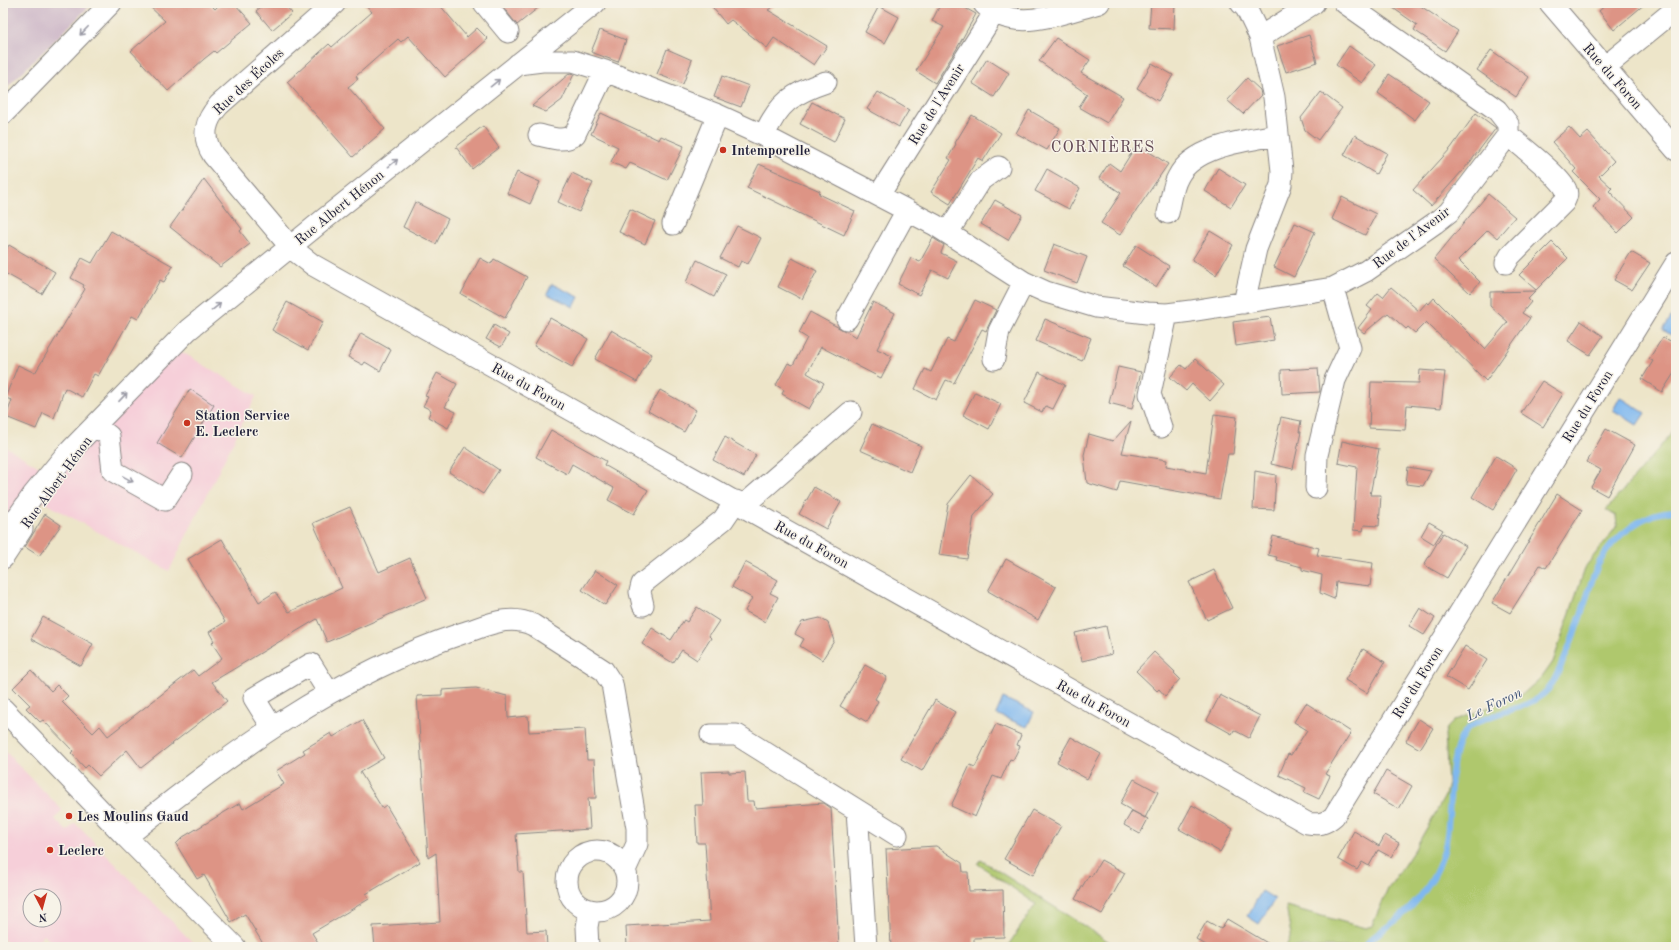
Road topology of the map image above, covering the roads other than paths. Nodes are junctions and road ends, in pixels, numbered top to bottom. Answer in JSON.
{"nodes":[{"id":1,"x":111,"y":3,"type":"edge"},
{"id":2,"x":335,"y":3,"type":"edge"},
{"id":3,"x":484,"y":3,"type":"edge"},
{"id":4,"x":595,"y":3,"type":"edge"},
{"id":5,"x":1099,"y":3,"type":"edge"},
{"id":6,"x":1241,"y":3,"type":"edge"},
{"id":7,"x":1314,"y":3,"type":"edge"},
{"id":8,"x":1345,"y":3,"type":"edge"},
{"id":9,"x":1550,"y":3,"type":"edge"},
{"id":10,"x":988,"y":8,"type":"edge"},
{"id":11,"x":1676,"y":9,"type":"edge"},
{"id":12,"x":564,"y":28,"type":"junction"},
{"id":13,"x":508,"y":32,"type":"dead end"},
{"id":14,"x":1260,"y":37,"type":"junction"},
{"id":15,"x":573,"y":61,"type":"junction"},
{"id":16,"x":518,"y":64,"type":"junction"},
{"id":17,"x":1605,"y":67,"type":"junction"},
{"id":18,"x":604,"y":71,"type":"junction"},
{"id":19,"x":826,"y":82,"type":"dead end"},
{"id":20,"x":3,"y":114,"type":"edge"},
{"id":21,"x":718,"y":116,"type":"junction"},
{"id":22,"x":539,"y":135,"type":"dead end"},
{"id":23,"x":1277,"y":135,"type":"junction"},
{"id":24,"x":1508,"y":135,"type":"junction"},
{"id":25,"x":764,"y":136,"type":"junction"},
{"id":26,"x":1676,"y":150,"type":"edge"},
{"id":27,"x":999,"y":167,"type":"dead end"},
{"id":28,"x":879,"y":195,"type":"junction"},
{"id":29,"x":907,"y":210,"type":"junction"},
{"id":30,"x":1168,"y":213,"type":"dead end"},
{"id":31,"x":673,"y":224,"type":"dead end"},
{"id":32,"x":948,"y":232,"type":"junction"},
{"id":33,"x":291,"y":246,"type":"junction"},
{"id":34,"x":1506,"y":263,"type":"dead end"},
{"id":35,"x":1676,"y":263,"type":"edge"},
{"id":36,"x":1024,"y":282,"type":"junction"},
{"id":37,"x":1333,"y":288,"type":"junction"},
{"id":38,"x":1244,"y":303,"type":"junction"},
{"id":39,"x":1167,"y":314,"type":"junction"},
{"id":40,"x":847,"y":319,"type":"dead end"},
{"id":41,"x":994,"y":359,"type":"dead end"},
{"id":42,"x":851,"y":412,"type":"dead end"},
{"id":43,"x":1161,"y":427,"type":"dead end"},
{"id":44,"x":103,"y":430,"type":"junction"},
{"id":45,"x":182,"y":474,"type":"dead end"},
{"id":46,"x":1316,"y":488,"type":"dead end"},
{"id":47,"x":740,"y":504,"type":"junction"},
{"id":48,"x":3,"y":538,"type":"edge"},
{"id":49,"x":3,"y":558,"type":"edge"},
{"id":50,"x":643,"y":605,"type":"dead end"},
{"id":51,"x":329,"y":693,"type":"junction"},
{"id":52,"x":3,"y":709,"type":"edge"},
{"id":53,"x":272,"y":727,"type":"junction"},
{"id":54,"x":711,"y":735,"type":"dead end"},
{"id":55,"x":857,"y":810,"type":"junction"},
{"id":56,"x":897,"y":835,"type":"dead end"},
{"id":57,"x":126,"y":837,"type":"junction"},
{"id":58,"x":625,"y":870,"type":"junction"},
{"id":59,"x":590,"y":910,"type":"junction"},
{"id":60,"x":235,"y":947,"type":"edge"},
{"id":61,"x":588,"y":947,"type":"edge"},
{"id":62,"x":866,"y":947,"type":"edge"}],
"edges":[{"from":1,"to":20,"type":"street","one_way":true},
{"from":2,"to":33,"type":"street","name":"Rue des Écoles"},
{"from":3,"to":13,"type":"street"},
{"from":4,"to":12,"type":"street","name":"Rue Albert Hénon"},
{"from":5,"to":10,"type":"street","name":"Rue de l'Avenir"},
{"from":6,"to":14,"type":"street"},
{"from":7,"to":14,"type":"street"},
{"from":8,"to":24,"type":"street"},
{"from":9,"to":17,"type":"street","name":"Rue du Foron"},
{"from":10,"to":28,"type":"street","name":"Rue de l'Avenir"},
{"from":11,"to":17,"type":"street"},
{"from":12,"to":15,"type":"street"},
{"from":12,"to":16,"type":"street","name":"Rue Albert Hénon"},
{"from":14,"to":23,"type":"street"},
{"from":15,"to":16,"type":"street","name":"Rue de l'Avenir"},
{"from":15,"to":18,"type":"street","name":"Rue de l'Avenir"},
{"from":33,"to":16,"type":"street","name":"Rue Albert Hénon","one_way":true},
{"from":17,"to":26,"type":"street","name":"Rue du Foron"},
{"from":18,"to":21,"type":"street","name":"Rue de l'Avenir"},
{"from":18,"to":22,"type":"street"},
{"from":19,"to":25,"type":"street"},
{"from":21,"to":25,"type":"street","name":"Rue de l'Avenir"},
{"from":21,"to":31,"type":"street"},
{"from":23,"to":30,"type":"street"},
{"from":23,"to":38,"type":"street"},
{"from":24,"to":34,"type":"street"},
{"from":24,"to":37,"type":"street","name":"Rue de l'Avenir"},
{"from":25,"to":28,"type":"street","name":"Rue de l'Avenir"},
{"from":27,"to":32,"type":"street"},
{"from":28,"to":29,"type":"street","name":"Rue de l'Avenir"},
{"from":29,"to":32,"type":"street","name":"Rue de l'Avenir"},
{"from":29,"to":40,"type":"street"},
{"from":32,"to":36,"type":"street","name":"Rue de l'Avenir"},
{"from":44,"to":33,"type":"street","name":"Rue Albert Hénon","one_way":true},
{"from":33,"to":47,"type":"street","name":"Rue du Foron"},
{"from":35,"to":47,"type":"street","name":"Rue du Foron"},
{"from":36,"to":39,"type":"street","name":"Rue de l'Avenir"},
{"from":36,"to":41,"type":"street"},
{"from":37,"to":38,"type":"street","name":"Rue de l'Avenir"},
{"from":37,"to":46,"type":"street"},
{"from":38,"to":39,"type":"street","name":"Rue de l'Avenir"},
{"from":39,"to":43,"type":"street"},
{"from":42,"to":47,"type":"street"},
{"from":44,"to":45,"type":"street","one_way":true},
{"from":44,"to":48,"type":"street","name":"Rue Albert Hénon"},
{"from":44,"to":49,"type":"street","name":"Rue Albert Hénon"},
{"from":47,"to":50,"type":"street"},
{"from":51,"to":53,"type":"street"},
{"from":51,"to":53,"type":"street"},
{"from":51,"to":58,"type":"street"},
{"from":52,"to":57,"type":"street"},
{"from":53,"to":57,"type":"street"},
{"from":54,"to":55,"type":"street"},
{"from":55,"to":56,"type":"street"},
{"from":55,"to":62,"type":"street"},
{"from":57,"to":60,"type":"street"},
{"from":58,"to":59,"type":"street"},
{"from":58,"to":59,"type":"street"},
{"from":59,"to":61,"type":"street"}]}
